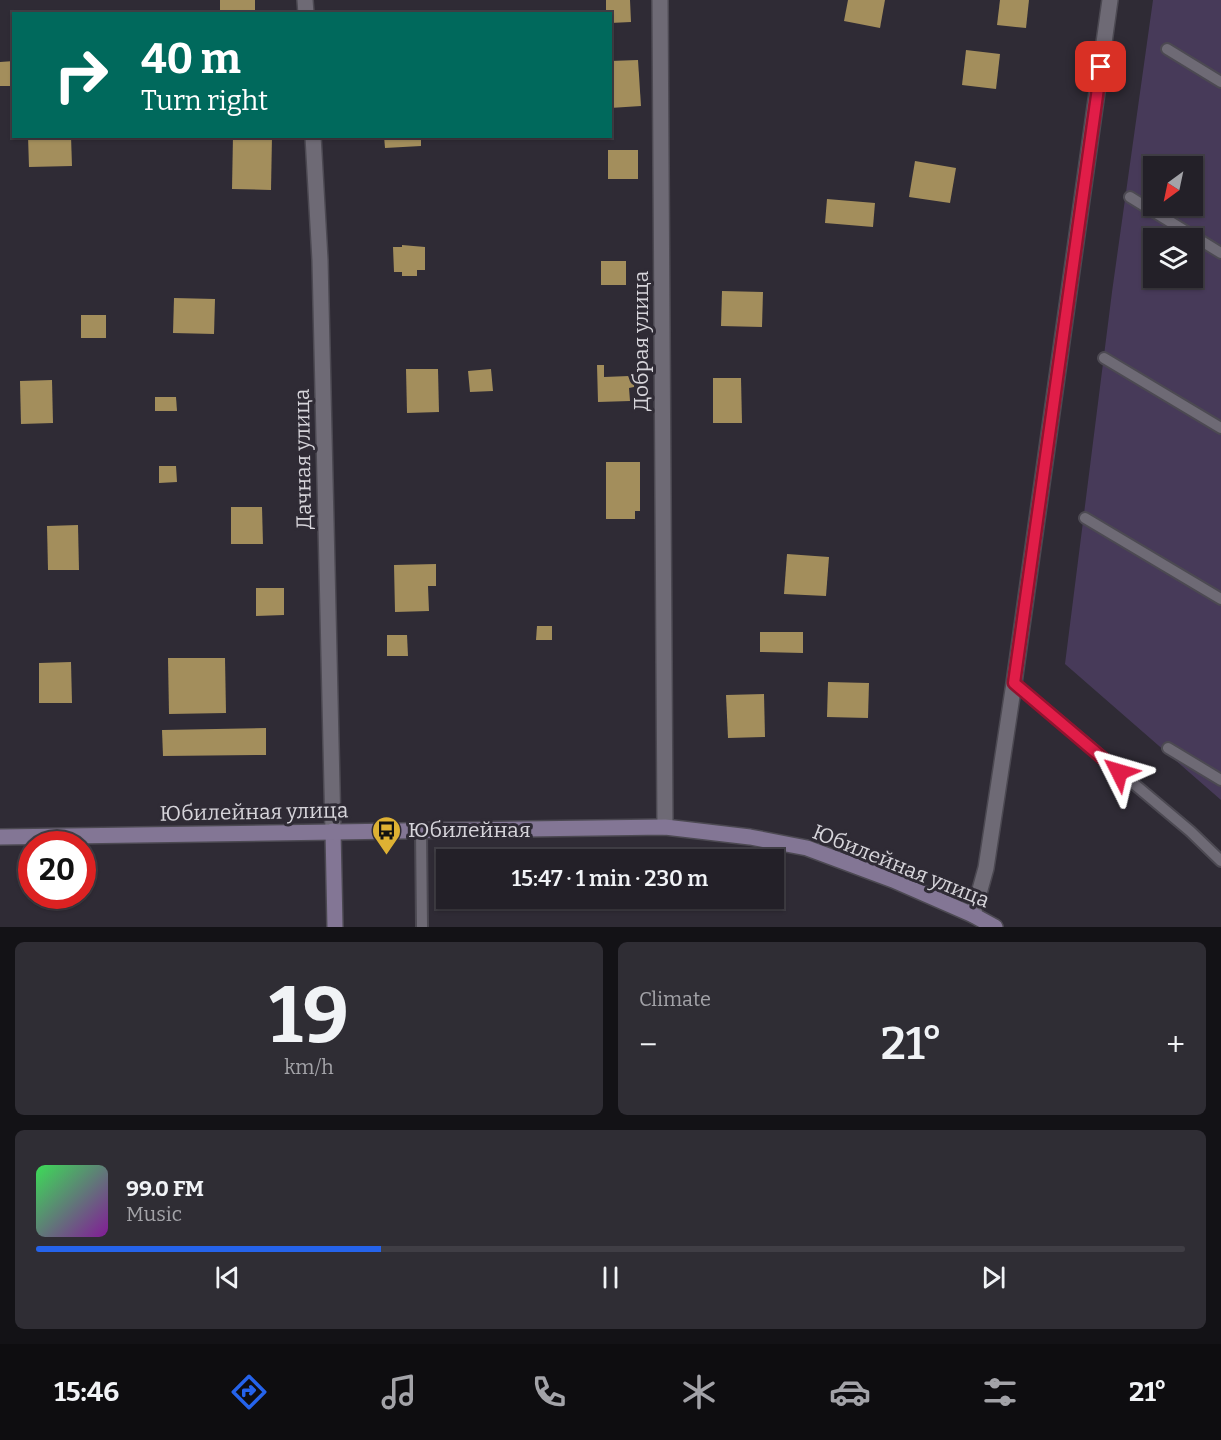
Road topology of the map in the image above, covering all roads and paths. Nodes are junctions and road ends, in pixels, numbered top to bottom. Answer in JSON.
{"nodes":[{"id":1,"x":660,"y":0,"type":"edge"},
{"id":2,"x":1110,"y":0,"type":"edge"},
{"id":3,"x":1167,"y":49,"type":"dead end"},
{"id":4,"x":1221,"y":82,"type":"edge"},
{"id":5,"x":313,"y":138,"type":"edge"},
{"id":6,"x":1130,"y":197,"type":"dead end"},
{"id":7,"x":1221,"y":253,"type":"edge"},
{"id":8,"x":1104,"y":358,"type":"dead end"},
{"id":9,"x":1221,"y":428,"type":"edge"},
{"id":10,"x":1084,"y":518,"type":"dead end"},
{"id":11,"x":1221,"y":599,"type":"edge"},
{"id":12,"x":1014,"y":683,"type":"junction"},
{"id":13,"x":1168,"y":748,"type":"dead end"},
{"id":14,"x":1221,"y":780,"type":"edge"},
{"id":15,"x":665,"y":827,"type":"junction"},
{"id":16,"x":421,"y":830,"type":"junction"},
{"id":17,"x":333,"y":831,"type":"junction"},
{"id":18,"x":0,"y":837,"type":"edge"},
{"id":19,"x":1221,"y":861,"type":"edge"},
{"id":20,"x":973,"y":915,"type":"junction"},
{"id":21,"x":334,"y":927,"type":"edge"},
{"id":22,"x":422,"y":927,"type":"edge"},
{"id":23,"x":995,"y":927,"type":"edge"}],
"edges":[{"from":1,"to":15,"type":"street","name":"Добрая улица"},
{"from":2,"to":12,"type":"street"},
{"from":3,"to":4,"type":"lane"},
{"from":5,"to":17,"type":"street","name":"Дачная улица"},
{"from":6,"to":7,"type":"lane"},
{"from":8,"to":9,"type":"lane"},
{"from":10,"to":11,"type":"lane"},
{"from":12,"to":19,"type":"lane"},
{"from":12,"to":20,"type":"street"},
{"from":13,"to":14,"type":"lane"},
{"from":15,"to":16,"type":"street","name":"Юбилейная улица"},
{"from":15,"to":20,"type":"street","name":"Юбилейная улица"},
{"from":16,"to":17,"type":"street","name":"Юбилейная улица"},
{"from":16,"to":22,"type":"lane"},
{"from":17,"to":18,"type":"street","name":"Юбилейная улица"},
{"from":17,"to":21,"type":"street"},
{"from":20,"to":23,"type":"street","name":"Юбилейная улица"}]}
